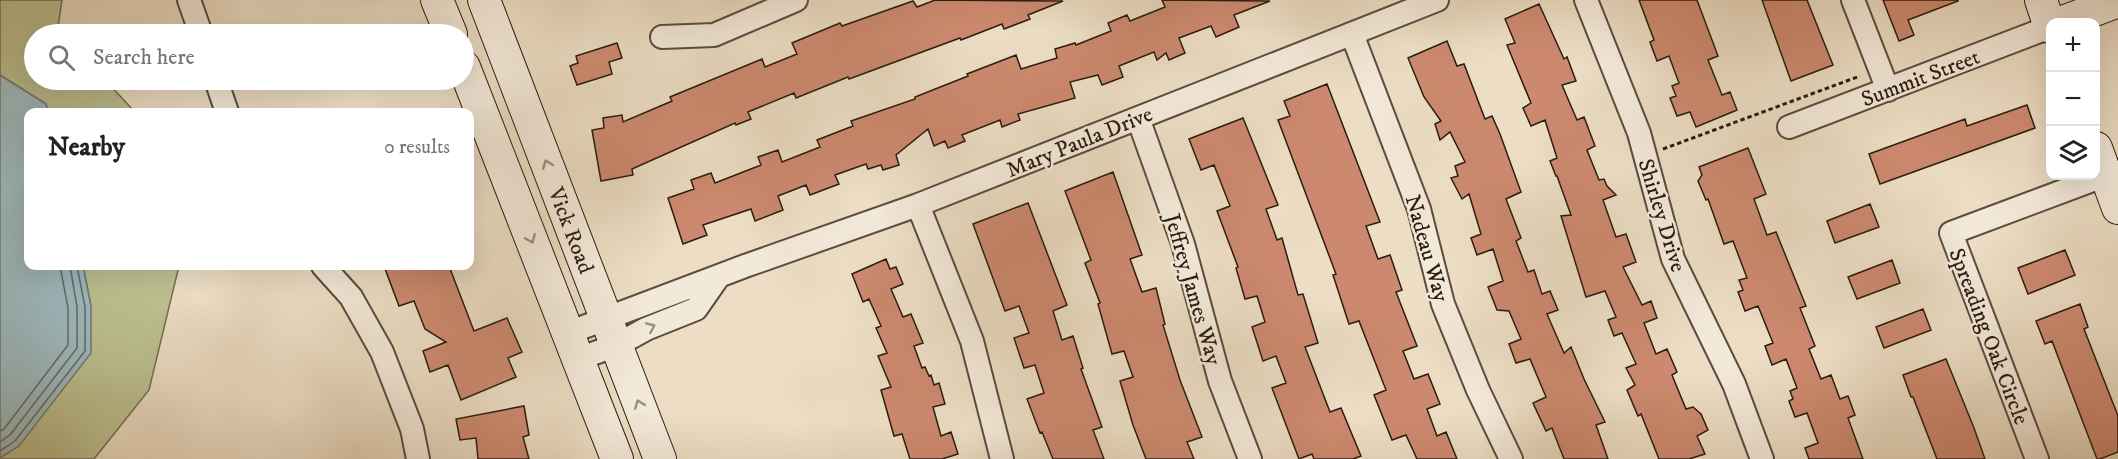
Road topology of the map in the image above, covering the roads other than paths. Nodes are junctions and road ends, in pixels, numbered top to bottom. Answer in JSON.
{"nodes":[{"id":1,"x":189,"y":0,"type":"edge"},
{"id":2,"x":437,"y":0,"type":"edge"},
{"id":3,"x":484,"y":0,"type":"edge"},
{"id":4,"x":796,"y":0,"type":"edge"},
{"id":5,"x":1437,"y":0,"type":"edge"},
{"id":6,"x":1586,"y":0,"type":"edge"},
{"id":7,"x":1853,"y":0,"type":"edge"},
{"id":8,"x":2041,"y":0,"type":"edge"},
{"id":9,"x":2118,"y":1,"type":"edge"},
{"id":10,"x":2047,"y":18,"type":"edge"},
{"id":11,"x":2073,"y":18,"type":"edge"},
{"id":12,"x":197,"y":24,"type":"edge"},
{"id":13,"x":447,"y":24,"type":"edge"},
{"id":14,"x":2046,"y":29,"type":"edge"},
{"id":15,"x":1352,"y":34,"type":"junction"},
{"id":16,"x":662,"y":37,"type":"dead end"},
{"id":17,"x":219,"y":90,"type":"edge"},
{"id":18,"x":473,"y":90,"type":"edge"},
{"id":19,"x":1888,"y":90,"type":"junction"},
{"id":20,"x":226,"y":108,"type":"edge"},
{"id":21,"x":1138,"y":118,"type":"junction"},
{"id":22,"x":1789,"y":127,"type":"dead end"},
{"id":23,"x":2101,"y":162,"type":"edge"},
{"id":24,"x":918,"y":205,"type":"junction"},
{"id":25,"x":2118,"y":208,"type":"edge"},
{"id":26,"x":327,"y":270,"type":"edge"},
{"id":27,"x":612,"y":332,"type":"junction"},
{"id":28,"x":573,"y":346,"type":"junction"},
{"id":29,"x":418,"y":459,"type":"edge"},
{"id":30,"x":616,"y":459,"type":"edge"},
{"id":31,"x":660,"y":459,"type":"edge"},
{"id":32,"x":1002,"y":459,"type":"edge"},
{"id":33,"x":1250,"y":459,"type":"edge"},
{"id":34,"x":1511,"y":459,"type":"edge"},
{"id":35,"x":1762,"y":459,"type":"edge"},
{"id":36,"x":2037,"y":459,"type":"edge"}],
"edges":[{"from":1,"to":12,"type":"street"},
{"from":2,"to":13,"type":"street"},
{"from":27,"to":3,"type":"street","name":"Vick Road","one_way":true},
{"from":4,"to":16,"type":"street"},
{"from":5,"to":15,"type":"street","name":"Mary Paula Drive"},
{"from":6,"to":35,"type":"street","name":"Shirley Drive"},
{"from":7,"to":19,"type":"street"},
{"from":8,"to":10,"type":"street"},
{"from":9,"to":11,"type":"street"},
{"from":14,"to":19,"type":"street","name":"Summit Street"},
{"from":15,"to":21,"type":"street","name":"Mary Paula Drive"},
{"from":15,"to":34,"type":"street","name":"Nadeau Way"},
{"from":17,"to":20,"type":"street"},
{"from":18,"to":28,"type":"street","name":"Vick Road","one_way":true},
{"from":19,"to":22,"type":"street","name":"Summit Street"},
{"from":21,"to":24,"type":"street","name":"Mary Paula Drive"},
{"from":21,"to":33,"type":"street","name":"Jeffrey James Way"},
{"from":23,"to":25,"type":"street"},
{"from":23,"to":36,"type":"street","name":"Spreading Oak Circle"},
{"from":24,"to":27,"type":"street","name":"Mary Paula Drive"},
{"from":24,"to":32,"type":"street"},
{"from":26,"to":29,"type":"street"},
{"from":27,"to":28,"type":"street","name":"Mary Paula Drive"},
{"from":31,"to":27,"type":"street","name":"Vick Road","one_way":true},
{"from":28,"to":30,"type":"street","name":"Vick Road"}]}
